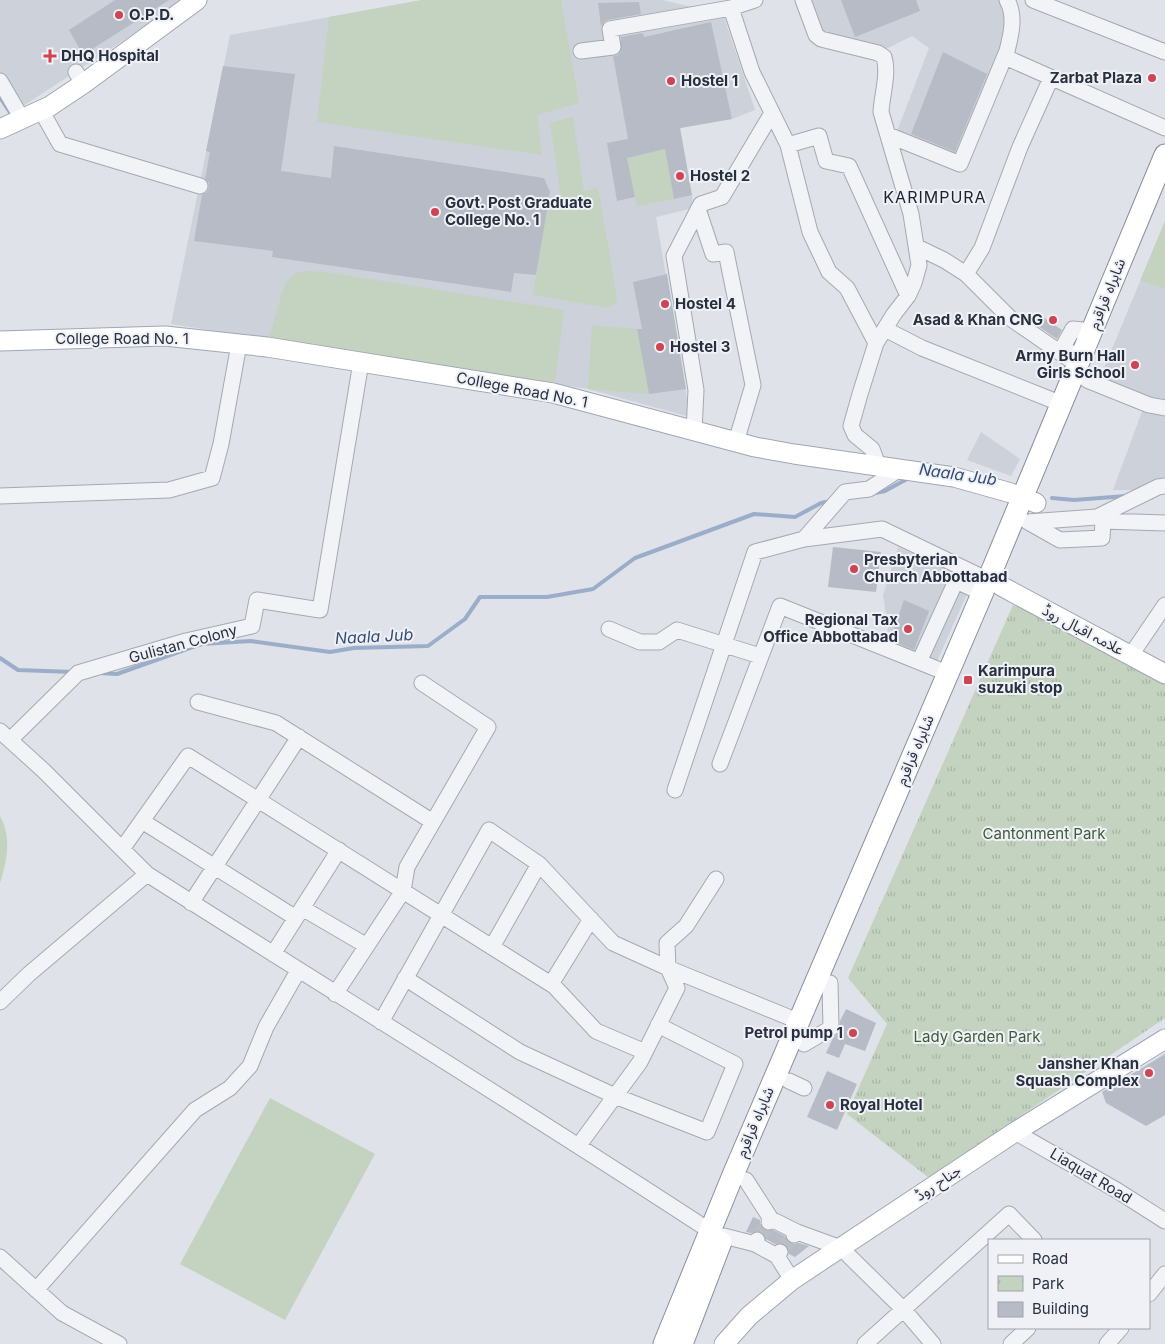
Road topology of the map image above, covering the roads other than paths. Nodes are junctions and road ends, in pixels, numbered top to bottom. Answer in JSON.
{"nodes":[{"id":1,"x":197,"y":0,"type":"edge"},
{"id":2,"x":755,"y":0,"type":"edge"},
{"id":3,"x":803,"y":0,"type":"edge"},
{"id":4,"x":1007,"y":0,"type":"edge"},
{"id":5,"x":1032,"y":0,"type":"edge"},
{"id":6,"x":731,"y":8,"type":"junction"},
{"id":7,"x":581,"y":51,"type":"dead end"},
{"id":8,"x":1165,"y":52,"type":"edge"},
{"id":9,"x":1003,"y":62,"type":"junction"},
{"id":10,"x":1051,"y":78,"type":"junction"},
{"id":11,"x":0,"y":82,"type":"edge"},
{"id":12,"x":41,"y":110,"type":"junction"},
{"id":13,"x":772,"y":113,"type":"junction"},
{"id":14,"x":10,"y":120,"type":"edge"},
{"id":15,"x":1165,"y":128,"type":"edge"},
{"id":16,"x":889,"y":139,"type":"junction"},
{"id":17,"x":788,"y":145,"type":"junction"},
{"id":18,"x":1165,"y":155,"type":"edge"},
{"id":19,"x":200,"y":186,"type":"dead end"},
{"id":20,"x":1165,"y":191,"type":"edge"},
{"id":21,"x":698,"y":209,"type":"junction"},
{"id":22,"x":917,"y":247,"type":"junction"},
{"id":23,"x":966,"y":274,"type":"junction"},
{"id":24,"x":908,"y":296,"type":"junction"},
{"id":25,"x":884,"y":329,"type":"junction"},
{"id":26,"x":0,"y":341,"type":"edge"},
{"id":27,"x":876,"y":343,"type":"junction"},
{"id":28,"x":239,"y":344,"type":"junction"},
{"id":29,"x":361,"y":362,"type":"junction"},
{"id":30,"x":1083,"y":372,"type":"junction"},
{"id":31,"x":1062,"y":404,"type":"junction"},
{"id":32,"x":1165,"y":408,"type":"edge"},
{"id":33,"x":694,"y":431,"type":"junction"},
{"id":34,"x":736,"y":442,"type":"junction"},
{"id":35,"x":878,"y":465,"type":"junction"},
{"id":36,"x":900,"y":469,"type":"junction"},
{"id":37,"x":1165,"y":486,"type":"edge"},
{"id":38,"x":0,"y":496,"type":"edge"},
{"id":39,"x":1029,"y":507,"type":"junction"},
{"id":40,"x":1165,"y":524,"type":"edge"},
{"id":41,"x":804,"y":539,"type":"junction"},
{"id":42,"x":990,"y":586,"type":"junction"},
{"id":43,"x":1165,"y":606,"type":"edge"},
{"id":44,"x":609,"y":629,"type":"dead end"},
{"id":45,"x":724,"y":645,"type":"junction"},
{"id":46,"x":1131,"y":655,"type":"junction"},
{"id":47,"x":760,"y":656,"type":"junction"},
{"id":48,"x":920,"y":662,"type":"junction"},
{"id":49,"x":948,"y":673,"type":"junction"},
{"id":50,"x":1165,"y":674,"type":"edge"},
{"id":51,"x":422,"y":683,"type":"dead end"},
{"id":52,"x":198,"y":702,"type":"dead end"},
{"id":53,"x":5,"y":736,"type":"edge"},
{"id":54,"x":299,"y":737,"type":"junction"},
{"id":55,"x":720,"y":764,"type":"dead end"},
{"id":56,"x":675,"y":790,"type":"dead end"},
{"id":57,"x":259,"y":800,"type":"junction"},
{"id":58,"x":142,"y":821,"type":"junction"},
{"id":59,"x":433,"y":822,"type":"junction"},
{"id":60,"x":122,"y":849,"type":"junction"},
{"id":61,"x":338,"y":850,"type":"junction"},
{"id":62,"x":539,"y":864,"type":"junction"},
{"id":63,"x":215,"y":867,"type":"junction"},
{"id":64,"x":147,"y":874,"type":"junction"},
{"id":65,"x":716,"y":879,"type":"dead end"},
{"id":66,"x":404,"y":891,"type":"junction"},
{"id":67,"x":191,"y":903,"type":"junction"},
{"id":68,"x":299,"y":913,"type":"junction"},
{"id":69,"x":441,"y":915,"type":"junction"},
{"id":70,"x":591,"y":919,"type":"junction"},
{"id":71,"x":367,"y":946,"type":"junction"},
{"id":72,"x":492,"y":947,"type":"junction"},
{"id":73,"x":272,"y":954,"type":"junction"},
{"id":74,"x":668,"y":968,"type":"junction"},
{"id":75,"x":298,"y":971,"type":"junction"},
{"id":76,"x":406,"y":978,"type":"junction"},
{"id":77,"x":551,"y":984,"type":"junction"},
{"id":78,"x":335,"y":994,"type":"junction"},
{"id":79,"x":0,"y":1002,"type":"edge"},
{"id":80,"x":381,"y":1022,"type":"junction"},
{"id":81,"x":798,"y":1022,"type":"junction"},
{"id":82,"x":658,"y":1025,"type":"junction"},
{"id":83,"x":1165,"y":1039,"type":"edge"},
{"id":84,"x":645,"y":1052,"type":"junction"},
{"id":85,"x":615,"y":1096,"type":"junction"},
{"id":86,"x":1015,"y":1132,"type":"junction"},
{"id":87,"x":578,"y":1145,"type":"junction"},
{"id":88,"x":746,"y":1180,"type":"junction"},
{"id":89,"x":1165,"y":1221,"type":"edge"},
{"id":90,"x":717,"y":1233,"type":"junction"},
{"id":91,"x":1033,"y":1239,"type":"edge"},
{"id":92,"x":841,"y":1248,"type":"junction"},
{"id":93,"x":0,"y":1257,"type":"edge"},
{"id":94,"x":1165,"y":1274,"type":"edge"},
{"id":95,"x":792,"y":1280,"type":"junction"},
{"id":96,"x":36,"y":1290,"type":"junction"},
{"id":97,"x":1150,"y":1293,"type":"edge"},
{"id":98,"x":904,"y":1310,"type":"junction"},
{"id":99,"x":1027,"y":1329,"type":"edge"},
{"id":100,"x":1120,"y":1329,"type":"edge"},
{"id":101,"x":119,"y":1344,"type":"edge"},
{"id":102,"x":664,"y":1344,"type":"edge"},
{"id":103,"x":682,"y":1344,"type":"edge"},
{"id":104,"x":724,"y":1344,"type":"edge"},
{"id":105,"x":865,"y":1344,"type":"edge"},
{"id":106,"x":933,"y":1344,"type":"edge"},
{"id":107,"x":1011,"y":1344,"type":"edge"},
{"id":108,"x":1107,"y":1344,"type":"edge"}],
"edges":[{"from":1,"to":12,"type":"main road"},
{"from":2,"to":6,"type":"street"},
{"from":3,"to":16,"type":"street"},
{"from":4,"to":9,"type":"street"},
{"from":5,"to":8,"type":"street"},
{"from":6,"to":7,"type":"street"},
{"from":6,"to":13,"type":"street"},
{"from":9,"to":10,"type":"street"},
{"from":9,"to":16,"type":"street"},
{"from":10,"to":15,"type":"street"},
{"from":10,"to":23,"type":"street"},
{"from":11,"to":14,"type":"street"},
{"from":12,"to":14,"type":"main road"},
{"from":12,"to":19,"type":"street"},
{"from":13,"to":17,"type":"street"},
{"from":13,"to":21,"type":"street"},
{"from":16,"to":22,"type":"street"},
{"from":17,"to":24,"type":"street"},
{"from":17,"to":27,"type":"street"},
{"from":18,"to":30,"type":"highway","name":"شاہراہ قراقرم"},
{"from":20,"to":30,"type":"highway","name":"شاہراہ قراقرم"},
{"from":21,"to":33,"type":"street"},
{"from":21,"to":34,"type":"street"},
{"from":22,"to":23,"type":"street"},
{"from":22,"to":24,"type":"street"},
{"from":23,"to":30,"type":"street"},
{"from":24,"to":25,"type":"street"},
{"from":25,"to":27,"type":"street"},
{"from":25,"to":31,"type":"street"},
{"from":26,"to":28,"type":"main road","name":"College Road No. 1"},
{"from":27,"to":35,"type":"street"},
{"from":28,"to":29,"type":"main road","name":"College Road No. 1"},
{"from":28,"to":38,"type":"street"},
{"from":29,"to":33,"type":"main road","name":"College Road No. 1"},
{"from":29,"to":53,"type":"street","name":"Gulistan Colony"},
{"from":30,"to":31,"type":"highway","name":"شاہراہ قراقرم"},
{"from":30,"to":32,"type":"street"},
{"from":30,"to":39,"type":"highway","name":"شاہراہ قراقرم"},
{"from":31,"to":39,"type":"highway","name":"شاہراہ قراقرم"},
{"from":33,"to":34,"type":"main road","name":"College Road No. 1"},
{"from":34,"to":35,"type":"main road","name":"College Road No. 1"},
{"from":35,"to":36,"type":"main road","name":"College Road No. 1"},
{"from":36,"to":39,"type":"main road","name":"College Road No. 1"},
{"from":36,"to":41,"type":"street"},
{"from":37,"to":39,"type":"street"},
{"from":39,"to":40,"type":"street"},
{"from":39,"to":42,"type":"highway","name":"شاہراہ قراقرم"},
{"from":41,"to":42,"type":"street"},
{"from":41,"to":45,"type":"street"},
{"from":42,"to":46,"type":"main road","name":"علامہ اقبال روڈ"},
{"from":42,"to":48,"type":"street"},
{"from":42,"to":49,"type":"highway","name":"شاہراہ قراقرم"},
{"from":42,"to":88,"type":"highway","name":"شاہراہ قراقرم"},
{"from":43,"to":46,"type":"street"},
{"from":44,"to":45,"type":"street"},
{"from":45,"to":47,"type":"street"},
{"from":45,"to":56,"type":"street"},
{"from":46,"to":50,"type":"main road","name":"علامہ اقبال روڈ"},
{"from":47,"to":48,"type":"street"},
{"from":47,"to":55,"type":"street"},
{"from":48,"to":49,"type":"street"},
{"from":49,"to":81,"type":"highway","name":"شاہراہ قراقرم"},
{"from":51,"to":59,"type":"street"},
{"from":52,"to":54,"type":"street"},
{"from":53,"to":60,"type":"street"},
{"from":54,"to":57,"type":"street"},
{"from":54,"to":59,"type":"street"},
{"from":57,"to":58,"type":"street"},
{"from":57,"to":61,"type":"street"},
{"from":57,"to":63,"type":"street"},
{"from":58,"to":60,"type":"street"},
{"from":58,"to":63,"type":"street"},
{"from":59,"to":66,"type":"street"},
{"from":60,"to":64,"type":"street"},
{"from":61,"to":66,"type":"street"},
{"from":61,"to":68,"type":"street"},
{"from":62,"to":69,"type":"street"},
{"from":62,"to":70,"type":"street"},
{"from":62,"to":72,"type":"street"},
{"from":63,"to":67,"type":"street"},
{"from":63,"to":68,"type":"street"},
{"from":64,"to":67,"type":"street"},
{"from":64,"to":79,"type":"street"},
{"from":65,"to":74,"type":"street"},
{"from":66,"to":69,"type":"street"},
{"from":66,"to":71,"type":"street"},
{"from":67,"to":73,"type":"street"},
{"from":68,"to":71,"type":"street"},
{"from":68,"to":73,"type":"street"},
{"from":69,"to":72,"type":"street"},
{"from":69,"to":76,"type":"street"},
{"from":70,"to":74,"type":"street"},
{"from":70,"to":77,"type":"street"},
{"from":71,"to":78,"type":"street"},
{"from":72,"to":77,"type":"street"},
{"from":73,"to":75,"type":"street"},
{"from":74,"to":81,"type":"street"},
{"from":74,"to":82,"type":"street"},
{"from":75,"to":78,"type":"street"},
{"from":75,"to":96,"type":"street"},
{"from":76,"to":80,"type":"street"},
{"from":76,"to":85,"type":"street"},
{"from":77,"to":84,"type":"street"},
{"from":78,"to":80,"type":"street"},
{"from":80,"to":87,"type":"street"},
{"from":81,"to":90,"type":"highway","name":"شاہراہ قراقرم"},
{"from":82,"to":84,"type":"street"},
{"from":82,"to":85,"type":"street"},
{"from":83,"to":86,"type":"main road","name":"جناح روڈ"},
{"from":84,"to":85,"type":"street"},
{"from":85,"to":87,"type":"street"},
{"from":86,"to":89,"type":"street","name":"Liaquat Road"},
{"from":86,"to":92,"type":"main road","name":"جناح روڈ"},
{"from":87,"to":90,"type":"street"},
{"from":88,"to":90,"type":"highway","name":"شاہراہ قراقرم"},
{"from":88,"to":92,"type":"street"},
{"from":90,"to":95,"type":"street"},
{"from":90,"to":102,"type":"highway","name":"شاہراہ قراقرم"},
{"from":90,"to":103,"type":"highway","name":"شاہراہ قراقرم"},
{"from":91,"to":98,"type":"street"},
{"from":92,"to":95,"type":"main road","name":"جناح روڈ"},
{"from":92,"to":98,"type":"street"},
{"from":93,"to":96,"type":"street"},
{"from":94,"to":97,"type":"street"},
{"from":95,"to":104,"type":"main road","name":"جناح روڈ"},
{"from":96,"to":101,"type":"street"},
{"from":98,"to":105,"type":"street"},
{"from":98,"to":106,"type":"street"},
{"from":99,"to":107,"type":"street"},
{"from":100,"to":108,"type":"street"}]}
